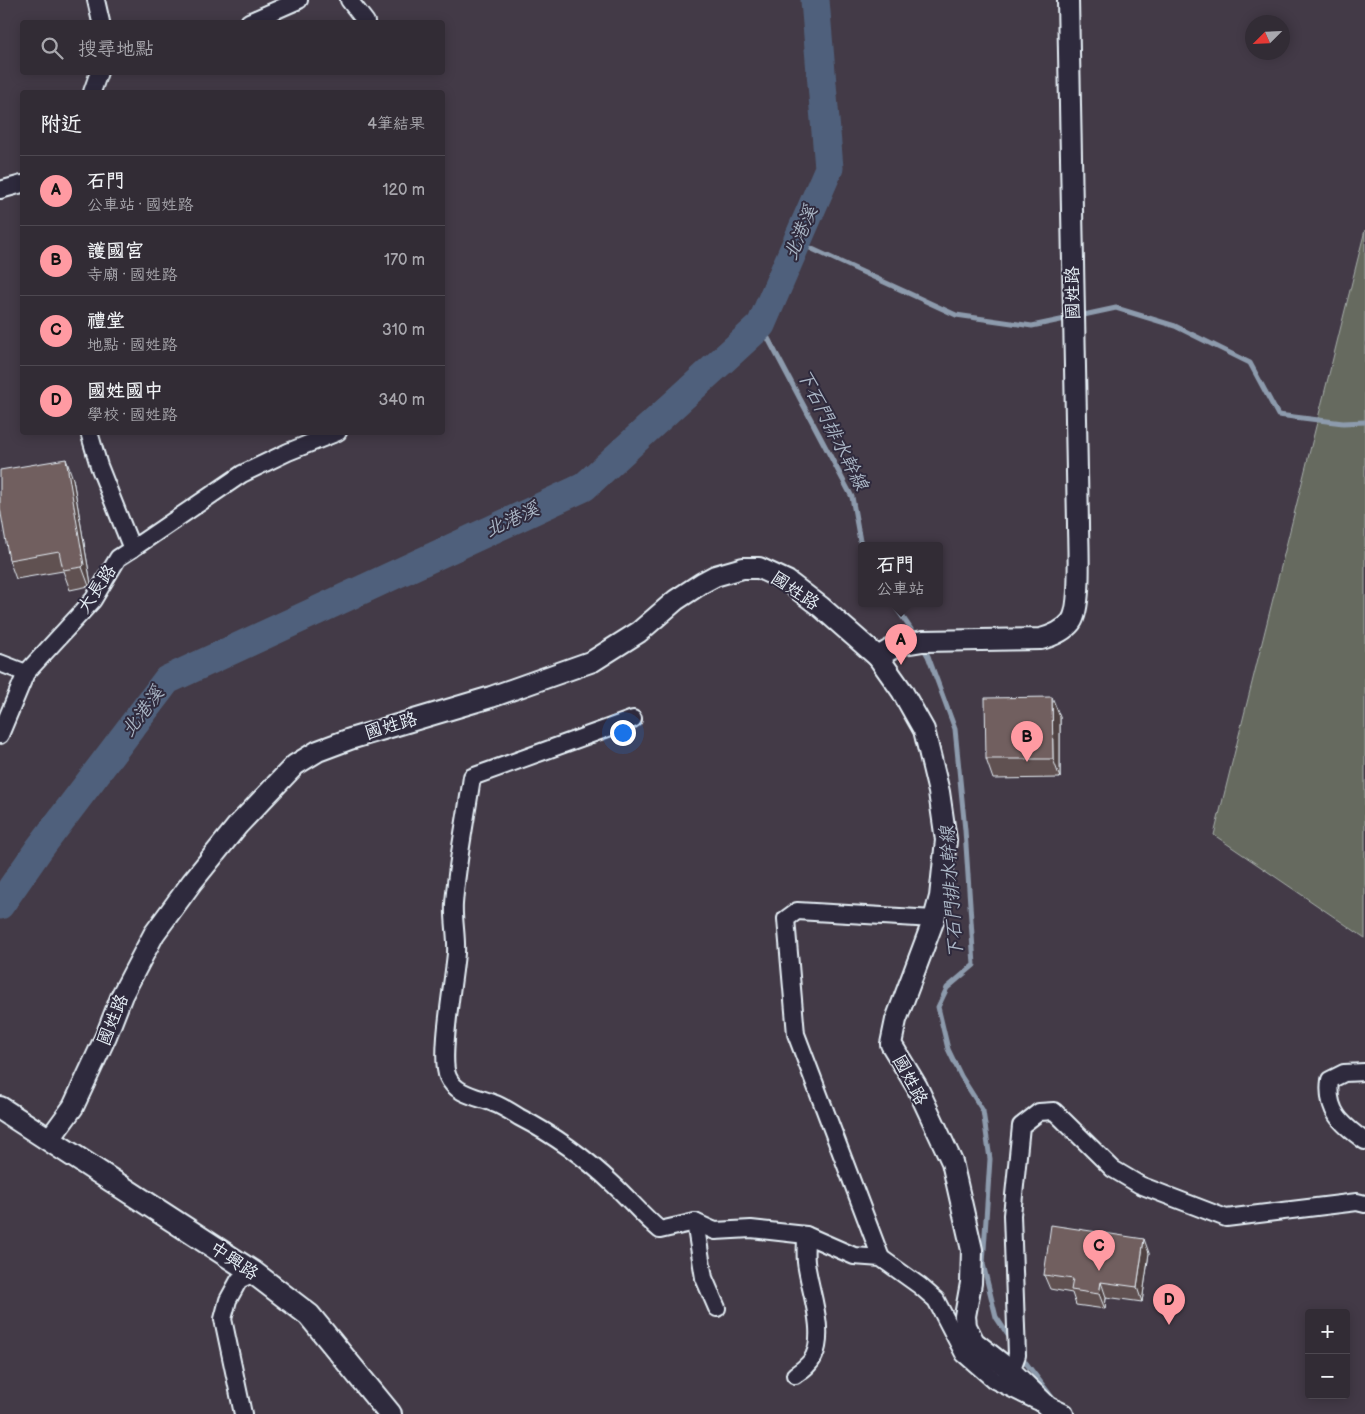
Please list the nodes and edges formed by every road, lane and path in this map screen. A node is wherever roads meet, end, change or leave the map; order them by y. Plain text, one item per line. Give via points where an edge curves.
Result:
1 (96, 0) edge
2 (299, 0) edge
3 (349, 0) edge
4 (1068, 0) edge
5 (101, 20) edge
6 (254, 20) edge
7 (364, 20) edge
8 (98, 75) edge
9 (93, 90) edge
10 (20, 185) edge
11 (0, 190) edge
12 (90, 435) edge
13 (330, 435) edge
14 (132, 549) junction
15 (878, 658) junction
16 (0, 663) edge
17 (26, 673) junction
18 (633, 719) dead end
19 (0, 735) edge
20 (934, 919) junction
21 (1365, 1072) edge
22 (0, 1108) edge
23 (49, 1140) junction
24 (1365, 1141) edge
25 (1365, 1204) edge
26 (695, 1222) junction
27 (806, 1235) junction
28 (881, 1258) junction
29 (254, 1273) junction
30 (717, 1308) dead end
31 (1011, 1371) junction
32 (795, 1375) dead end
33 (1055, 1410) edge
34 (243, 1414) edge
35 (390, 1414) edge

1 - 5 street
2 - 6 street
3 - 7 street
4 - 15 street, 國姓路 via 1078,524 1078,594 1072,621 1056,635 1040,639 923,641 898,646
8 - 9 street
10 - 11 street
12 - 14 street, 大長路
13 - 14 street via 242,474
14 - 17 street, 大長路 via 118,558 93,600
15 - 20 street, 國姓路 via 924,730 939,792 946,840 940,897
15 - 23 street, 國姓路 via 787,581 759,568 742,568 708,579 676,600 639,632 592,661 491,697 381,728 318,751 295,765 238,825 154,934 122,995 74,1107
16 - 17 street
17 - 19 street, 大長路
18 - 26 street via 472,777 454,906 456,952 446,1066 448,1078 458,1089 494,1103 573,1150 615,1185 640,1214 660,1230
20 - 28 street via 797,911 786,919 796,1034
20 - 31 street, 國姓路 via 896,1020 891,1044 917,1087 952,1162 972,1250 966,1326 974,1342
21 - 24 street via 1344,1073 1330,1080 1328,1094 1339,1120
22 - 23 main road
23 - 29 main road, 中興路
25 - 31 street via 1357,1202 1226,1218 1140,1185 1113,1169 1054,1111 1039,1112 1021,1126 1017,1154 1012,1216 1017,1355
26 - 27 street via 715,1231 751,1229
26 - 30 street via 704,1278
27 - 28 street via 854,1256
27 - 32 street via 806,1263 815,1305 818,1343 813,1357
28 - 33 street via 936,1300 964,1354 994,1380
29 - 34 street via 238,1280 223,1319
29 - 35 main road, 中興路 via 309,1315
31 - 33 street, 國姓路

